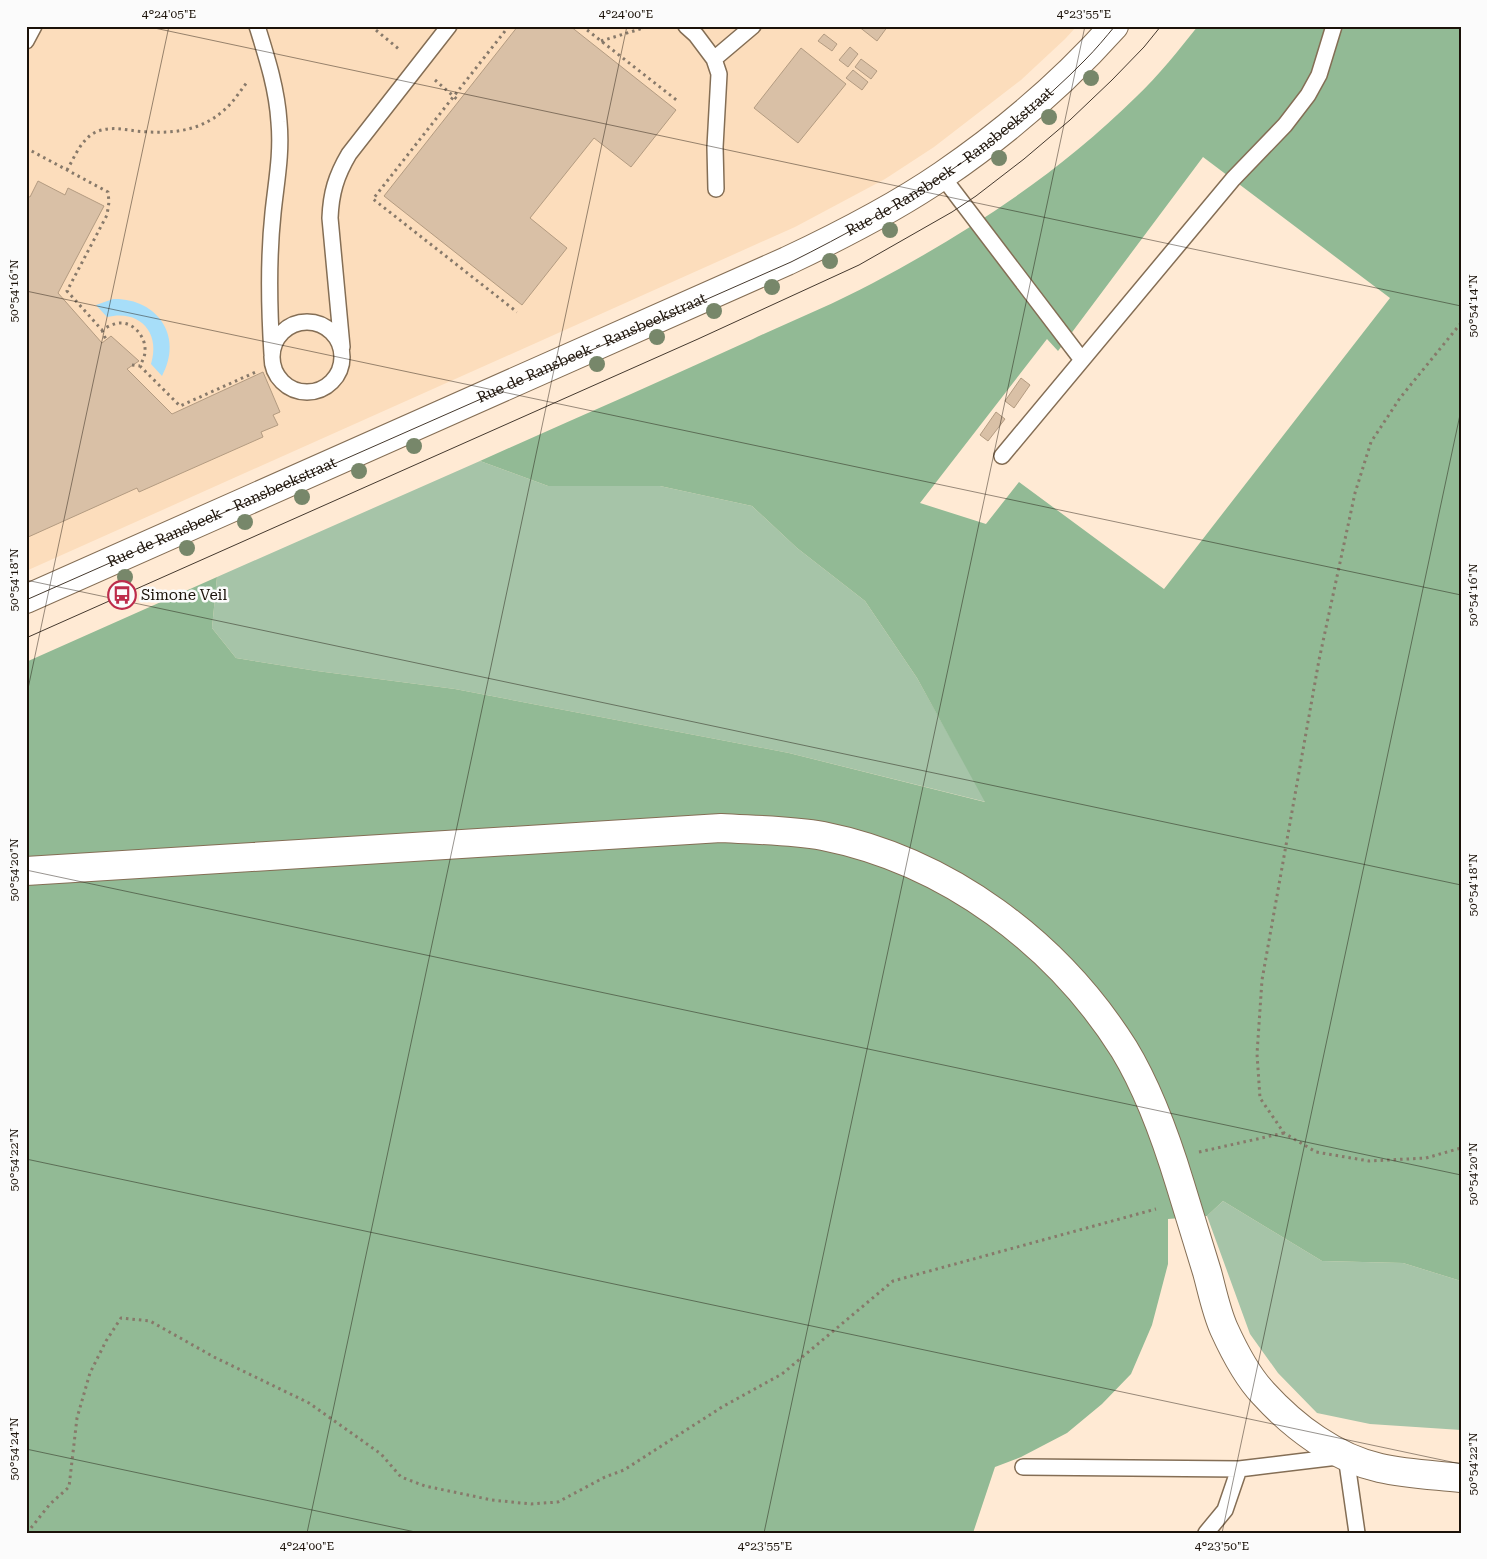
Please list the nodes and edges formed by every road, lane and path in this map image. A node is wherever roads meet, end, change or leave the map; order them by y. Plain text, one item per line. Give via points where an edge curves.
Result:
1 (34, 26) edge
2 (257, 26) edge
3 (450, 26) edge
4 (509, 26) edge
5 (582, 26) edge
6 (650, 26) edge
7 (686, 26) edge
8 (753, 26) edge
9 (1114, 26) edge
10 (1334, 26) edge
11 (26, 41) edge
12 (601, 41) junction
13 (267, 57) junction
14 (714, 59) junction
15 (680, 102) dead end
16 (26, 148) edge
17 (67, 170) junction
18 (942, 176) junction
19 (716, 189) dead end
20 (517, 312) dead end
21 (1461, 324) edge
22 (102, 330) junction
23 (106, 340) dead end
24 (342, 348) junction
25 (272, 360) junction
26 (1082, 360) junction
27 (132, 365) dead end
28 (140, 366) junction
29 (1002, 456) dead end
30 (26, 599) edge
31 (26, 871) edge
32 (1284, 1133) junction
33 (1461, 1148) edge
34 (1172, 1158) junction
35 (1186, 1201) junction
36 (1346, 1456) junction
37 (1023, 1467) dead end
38 (1239, 1469) junction
39 (1461, 1478) edge
40 (27, 1533) edge
41 (1206, 1533) edge
42 (1357, 1533) edge

1 - 11 lane
2 - 13 lane
3 - 24 lane via 349,154 334,184 330,218
4 - 20 path via 373,199
5 - 12 path
6 - 12 path
7 - 14 lane
8 - 14 lane
9 - 18 street, Rue de Ransbeek - Ransbeekstraat via 1084,60 1045,96
10 - 26 lane via 1319,75 1308,95 1285,125 1233,179
12 - 15 path
13 - 17 path via 224,110 210,120 178,132 102,130 85,140
13 - 25 lane via 275,89 280,156 269,266
14 - 19 lane via 719,74 714,147
16 - 17 path
17 - 22 path via 108,192 107,215 67,291
18 - 26 lane
18 - 30 street, Rue de Ransbeek - Ransbeekstraat via 840,236 787,261
21 - 32 path via 1400,398 1371,442 1355,493 1320,660 1262,980 1257,1054 1260,1098
22 - 23 path
22 - 28 path via 121,323 132,326 144,341 146,350
24 - 25 lane via 327,327 303,322 291,325 281,333 274,344
24 - 25 lane via 340,372 322,389 310,392 286,386 277,376
25 - 28 path via 180,406
26 - 29 lane
27 - 28 path
31 - 34 street via 721,828 774,830 830,838 884,853 959,888 999,914 1043,950 1087,998 1124,1050 1151,1102
32 - 33 path via 1316,1152 1369,1161 1426,1158
32 - 34 path
34 - 35 street
35 - 36 street via 1224,1328 1242,1364 1261,1392 1288,1418 1317,1440
35 - 40 path via 893,1280 782,1374 722,1407 624,1470 558,1502 531,1504 492,1500 425,1486 402,1477 381,1454 309,1403 214,1357 150,1321 121,1318 90,1373 77,1418 69,1488 50,1504
36 - 38 lane
36 - 39 street via 1378,1468
36 - 42 lane
37 - 38 lane
38 - 41 lane via 1225,1510

